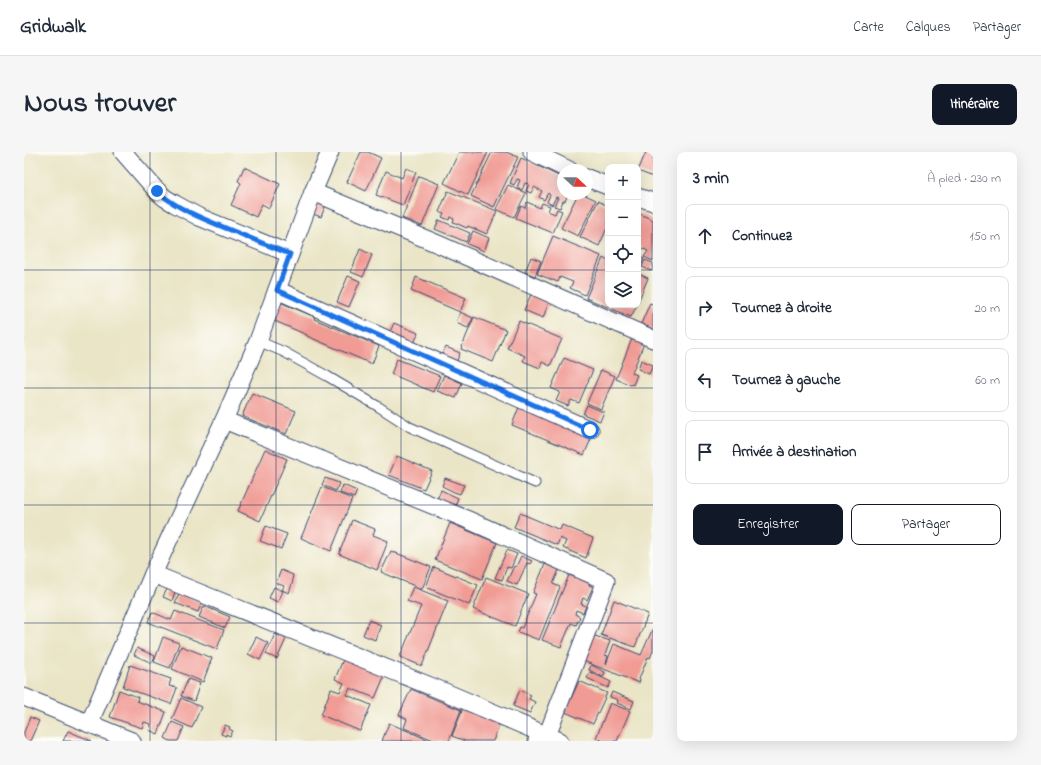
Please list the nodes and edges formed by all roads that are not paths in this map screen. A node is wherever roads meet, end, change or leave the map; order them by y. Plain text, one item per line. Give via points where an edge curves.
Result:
1 (123, 152) edge
2 (330, 152) edge
3 (532, 152) edge
4 (557, 164) edge
5 (593, 180) edge
6 (605, 185) edge
7 (313, 192) junction
8 (641, 198) edge
9 (653, 202) edge
10 (290, 254) junction
11 (277, 290) junction
12 (653, 339) edge
13 (258, 341) junction
14 (224, 420) junction
15 (590, 430) dead end
16 (535, 483) dead end
17 (153, 574) junction
18 (24, 697) edge
19 (89, 724) junction
20 (548, 739) edge
21 (132, 741) edge

1 - 10 street via 165,198 199,217
2 - 7 street
3 - 4 street
5 - 6 street
7 - 10 street
7 - 12 street
8 - 9 street
10 - 11 street
11 - 13 street
11 - 15 street
13 - 14 street
13 - 16 lane via 327,376 410,427
14 - 17 street
14 - 20 street via 606,581
17 - 19 street
17 - 20 street via 445,692
18 - 19 street
19 - 21 street

